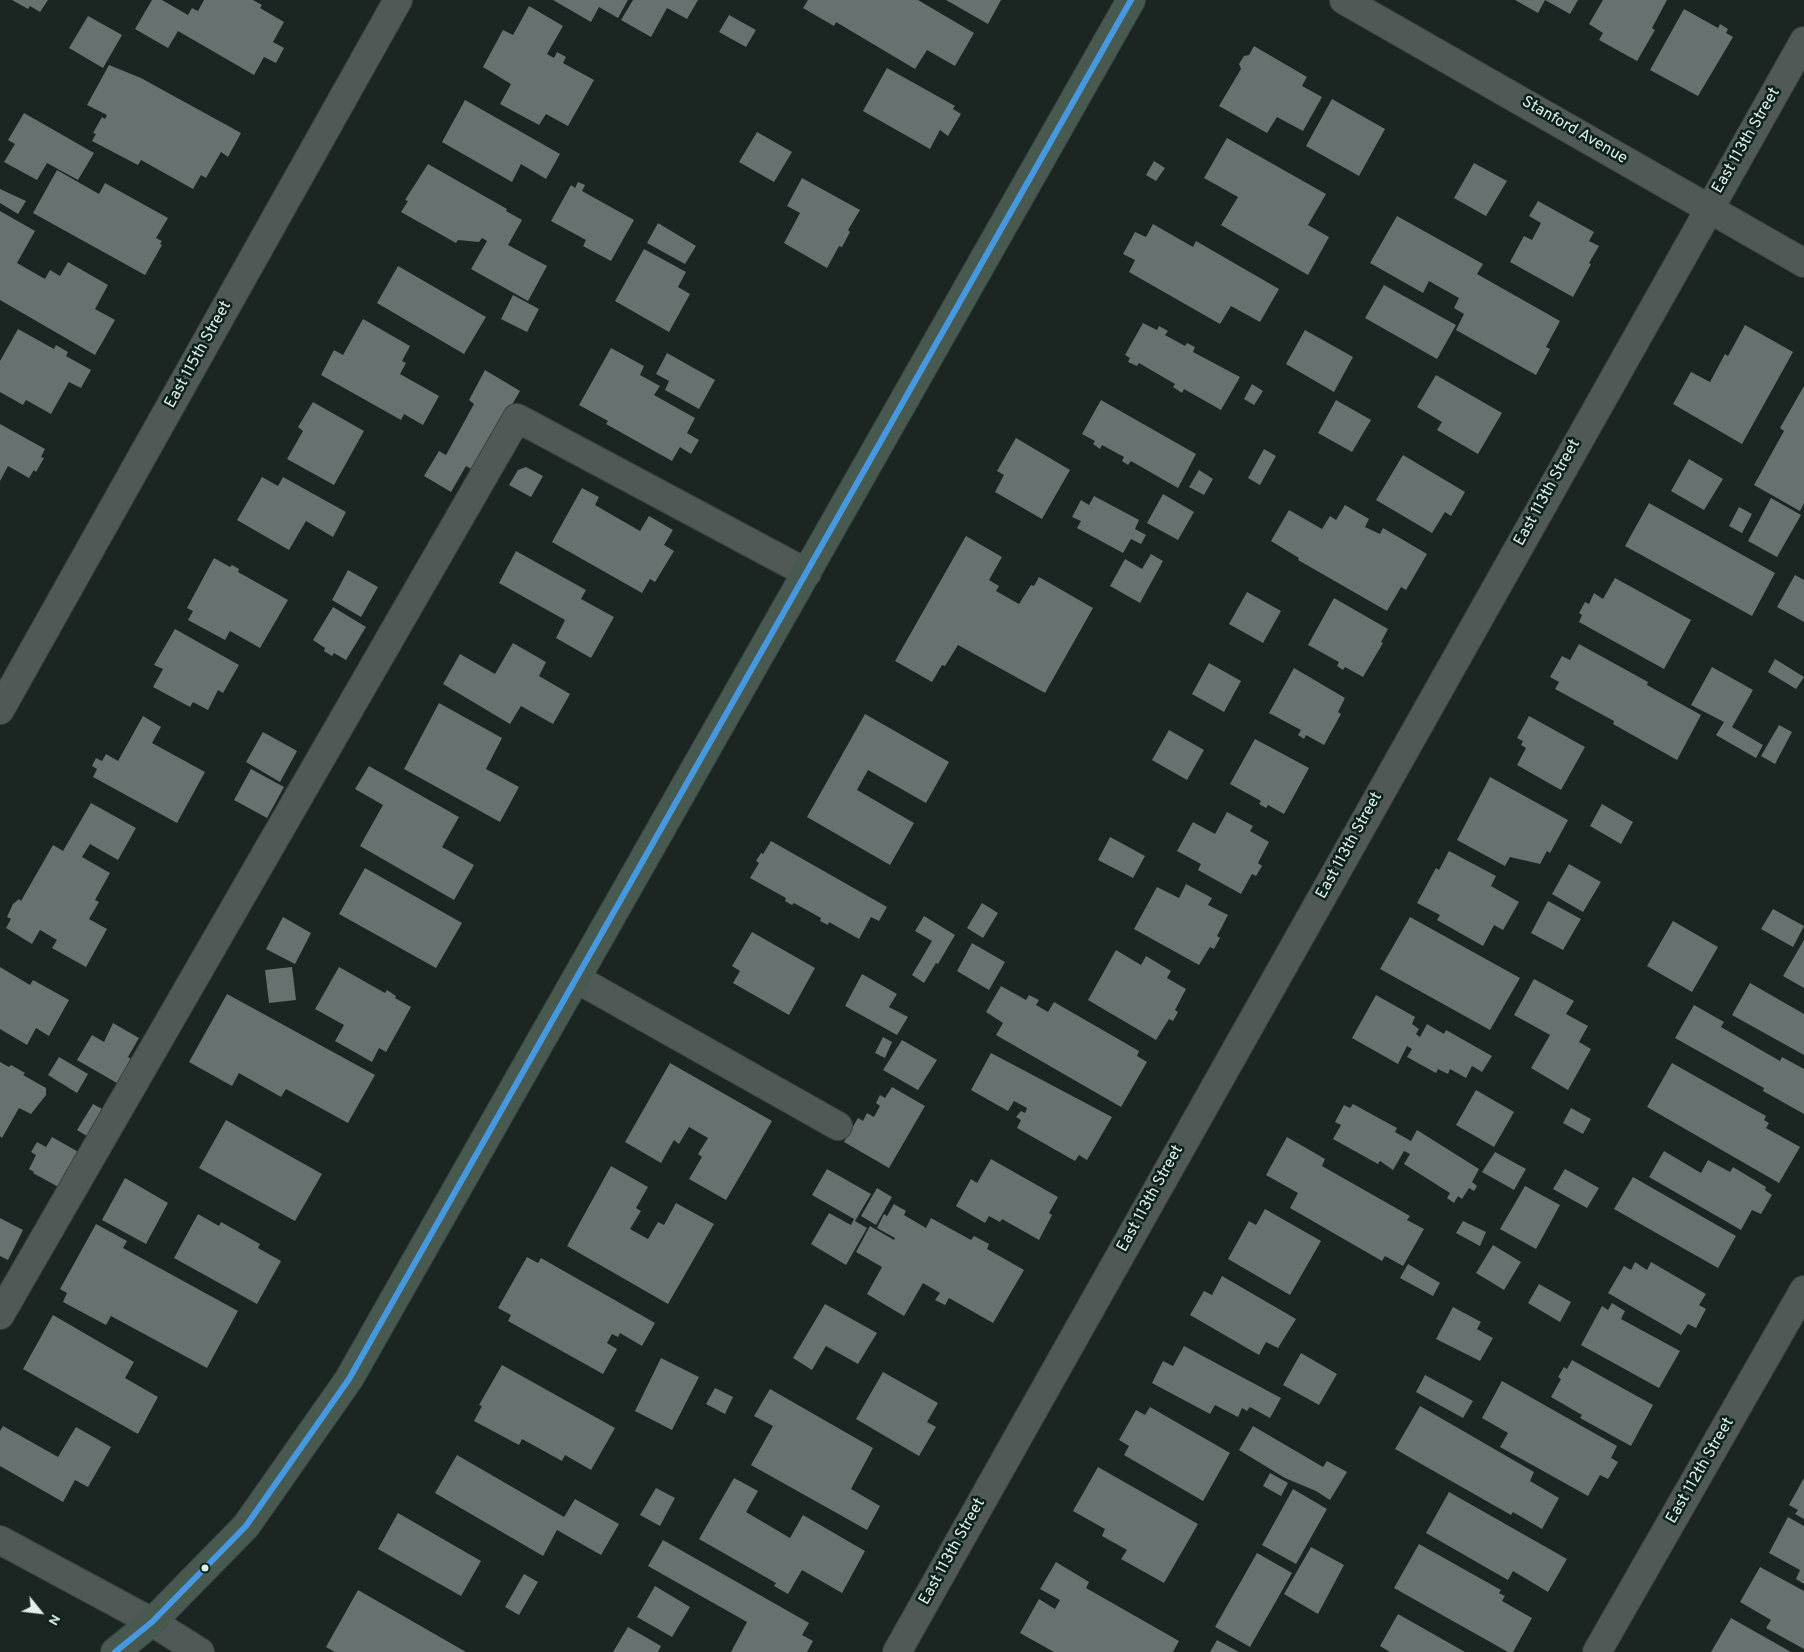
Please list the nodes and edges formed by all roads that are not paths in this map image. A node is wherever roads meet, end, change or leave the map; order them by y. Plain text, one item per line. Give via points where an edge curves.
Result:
1 (398, 0) edge
2 (1131, 0) edge
3 (1344, 0) edge
4 (1804, 42) edge
5 (1709, 208) junction
6 (1804, 262) edge
7 (807, 573) junction
8 (0, 710) edge
9 (576, 979) junction
10 (838, 1126) dead end
11 (1804, 1290) edge
12 (0, 1315) edge
13 (0, 1540) edge
14 (152, 1622) junction
15 (115, 1652) edge
16 (161, 1652) edge
17 (200, 1652) edge
18 (897, 1652) edge
19 (1597, 1652) edge

1 - 8 street, East 115th Street
2 - 7 main road
3 - 5 street, Stanford Avenue
4 - 5 street, East 113th Street
5 - 6 street, Stanford Avenue
5 - 18 street, East 113th Street
7 - 9 main road
7 - 12 street via 517,418
9 - 10 street
9 - 14 main road via 349,1379 246,1526
11 - 19 street, East 112th Street
13 - 14 street
14 - 15 main road
14 - 16 street
14 - 17 street

